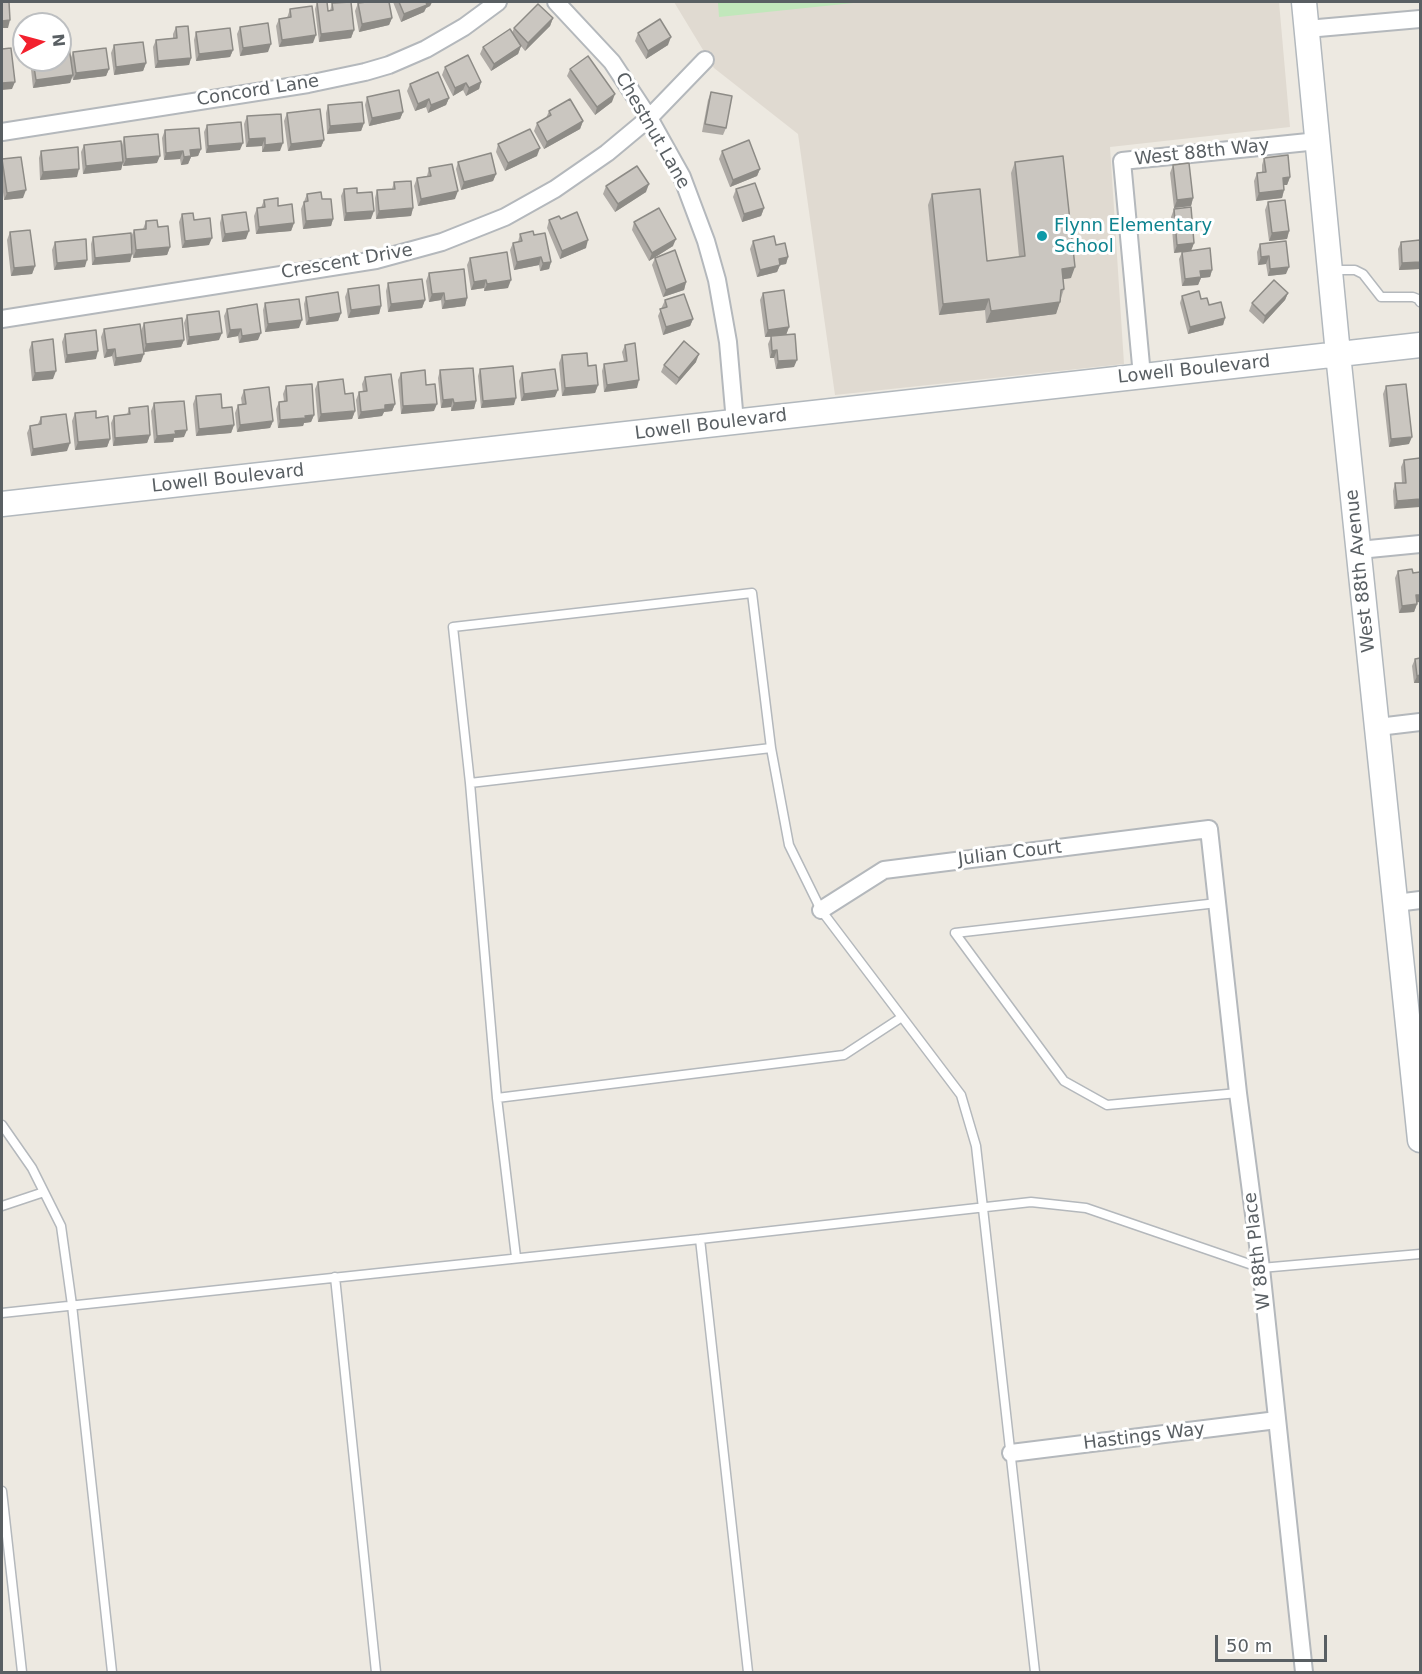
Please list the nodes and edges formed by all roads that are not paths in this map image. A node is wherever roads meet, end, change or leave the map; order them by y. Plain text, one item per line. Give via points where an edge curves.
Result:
1 (498, 2) edge
2 (556, 2) edge
3 (1304, 2) edge
4 (1420, 19) edge
5 (1307, 29) junction
6 (705, 60) dead end
7 (649, 118) junction
8 (2, 132) edge
9 (1318, 141) junction
10 (1330, 270) junction
11 (1420, 302) edge
12 (2, 319) edge
13 (1420, 345) edge
14 (1338, 354) junction
15 (1142, 376) junction
16 (735, 422) junction
17 (2, 504) edge
18 (1420, 544) edge
19 (1359, 550) junction
20 (1420, 722) edge
21 (1378, 727) junction
22 (771, 747) junction
23 (470, 783) junction
24 (1209, 829) joint
25 (1420, 900) edge
26 (1217, 903) junction
27 (1396, 903) junction
28 (821, 910) junction
29 (902, 1017) junction
30 (1418, 1078) edge
31 (1238, 1093) junction
32 (497, 1098) junction
33 (2, 1125) edge
34 (1420, 1140) edge
35 (44, 1192) junction
36 (2, 1206) edge
37 (984, 1208) junction
38 (700, 1239) junction
39 (1420, 1254) edge
40 (516, 1257) junction
41 (1261, 1268) junction
42 (335, 1276) junction
43 (72, 1305) junction
44 (2, 1313) edge
45 (1277, 1420) junction
46 (1011, 1453) junction
47 (2, 1491) edge
48 (22, 1672) edge
49 (112, 1672) edge
50 (376, 1672) edge
51 (748, 1672) edge
52 (1035, 1672) edge
53 (1304, 1672) edge

1 - 8 street, Concord Lane via 426,49 365,72
2 - 7 street, Chestnut Lane via 612,62
3 - 5 street, West 88th Avenue
4 - 5 street
5 - 9 street, West 88th Avenue
6 - 7 street, Crescent Drive
7 - 12 street, Crescent Drive via 555,189 505,217 418,250
7 - 16 street, Chestnut Lane via 682,177 706,241 728,342
9 - 10 street, West 88th Avenue
9 - 15 street, West 88th Way via 1122,161
10 - 11 lane via 1355,270 1363,273 1381,297 1413,297
10 - 14 street, West 88th Avenue
13 - 14 street, Lowell Boulevard
14 - 15 street, Lowell Boulevard
14 - 19 street, West 88th Avenue
15 - 16 street, Lowell Boulevard
16 - 17 street, Lowell Boulevard
18 - 19 street
19 - 21 street, West 88th Avenue
20 - 21 street
21 - 27 street, West 88th Avenue
22 - 23 lane
22 - 23 lane via 752,593 453,627
22 - 28 lane via 789,845
23 - 32 lane
24 - 26 street, W 88th Place
24 - 28 street, Julian Court via 884,870
25 - 27 street
26 - 31 street, W 88th Place
26 - 31 lane via 955,933 1064,1081 1072,1086 1107,1105
27 - 30 street, West 88th Avenue
28 - 29 lane
29 - 32 lane via 844,1054
29 - 37 lane via 960,1095 976,1146
30 - 34 street, West 88th Avenue
31 - 41 street, W 88th Place
32 - 40 lane
33 - 35 lane
35 - 36 lane
35 - 43 lane via 60,1226
37 - 38 lane
37 - 41 lane via 1031,1202 1086,1208
37 - 46 lane
38 - 40 lane
38 - 51 lane
39 - 41 lane
40 - 42 lane
41 - 45 street, W 88th Place
42 - 43 lane
42 - 50 lane
43 - 44 lane
43 - 49 lane
45 - 46 street, Hastings Way
45 - 53 street, W 88th Place
46 - 52 lane
47 - 48 lane

